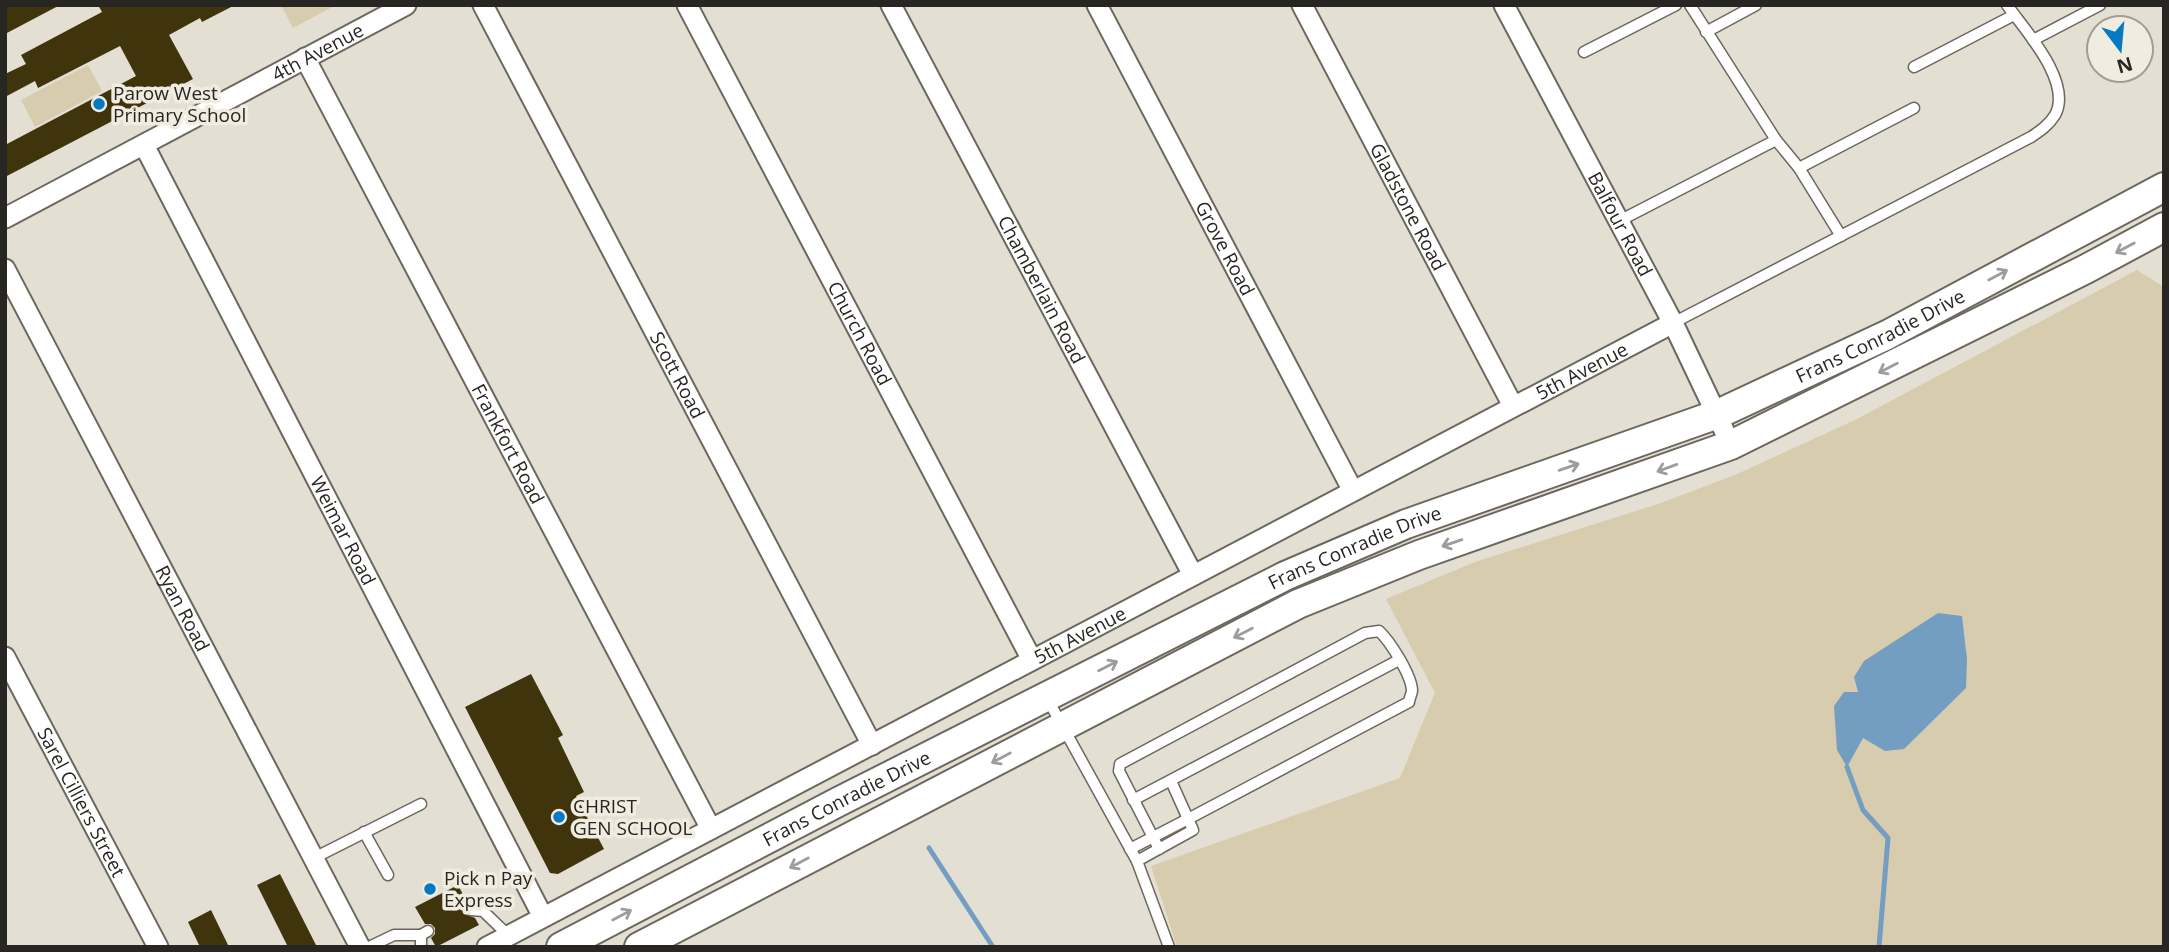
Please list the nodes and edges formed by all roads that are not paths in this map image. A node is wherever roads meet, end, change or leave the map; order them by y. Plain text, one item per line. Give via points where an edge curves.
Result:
1 (406, 5) edge
2 (483, 5) edge
3 (687, 5) edge
4 (891, 5) edge
5 (1097, 5) edge
6 (1301, 5) edge
7 (1504, 5) edge
8 (1676, 5) edge
9 (1690, 5) edge
10 (1756, 5) edge
11 (2007, 5) edge
12 (2100, 5) edge
13 (2014, 15) junction
14 (1706, 32) junction
15 (2033, 40) junction
16 (1584, 52) dead end
17 (305, 58) junction
18 (1914, 66) dead end
19 (1914, 108) dead end
20 (1776, 140) junction
21 (144, 145) junction
22 (1800, 168) junction
23 (2164, 187) edge
24 (5, 218) edge
25 (1619, 221) junction
26 (2164, 227) edge
27 (1841, 236) junction
28 (5, 269) edge
29 (1673, 323) junction
30 (1513, 406) junction
31 (1718, 414) junction
32 (1731, 445) junction
33 (1353, 491) junction
34 (1193, 575) junction
35 (5, 657) edge
36 (1032, 660) junction
37 (1399, 660) junction
38 (1047, 697) junction
39 (1061, 726) junction
40 (872, 745) junction
41 (1171, 781) junction
42 (1133, 800) junction
43 (421, 804) dead end
44 (1188, 820) junction
45 (711, 829) junction
46 (365, 832) junction
47 (1152, 837) junction
48 (1130, 849) junction
49 (1159, 849) junction
50 (314, 858) junction
51 (1137, 861) junction
52 (388, 875) dead end
53 (471, 910) dead end
54 (544, 917) junction
55 (508, 936) junction
56 (423, 938) edge
57 (158, 947) edge
58 (360, 947) edge
59 (369, 947) edge
60 (487, 947) edge
61 (561, 947) edge
62 (639, 947) edge
63 (1170, 947) edge

1 - 17 street, 4th Avenue
2 - 40 street, Scott Road
3 - 36 street, Church Road
4 - 34 street, Chamberlain Road
5 - 33 street, Grove Road
6 - 30 street, Gladstone Road
7 - 25 street, Balfour Road
8 - 16 lane
9 - 14 lane
10 - 14 lane
11 - 13 lane
12 - 15 lane
13 - 15 lane
13 - 18 lane
14 - 20 lane
15 - 27 lane via 2057,84 2055,115 2043,129
17 - 21 street, 4th Avenue
17 - 45 street, Frankfort Road
19 - 22 lane
20 - 22 lane
20 - 25 lane
21 - 24 street, 4th Avenue
21 - 54 street, Weimar Road
22 - 27 lane
31 -> 23 main road, Frans Conradie Drive via 1887,335
25 - 29 street, Balfour Road
26 -> 32 main road, Frans Conradie Drive
27 - 29 lane
28 - 50 street, Ryan Road
29 - 30 street, 5th Avenue
29 - 31 street, Balfour Road
30 - 33 street, 5th Avenue
31 - 32 street, Balfour Road
38 -> 31 main road, Frans Conradie Drive via 1285,576 1406,524
32 -> 39 main road, Frans Conradie Drive via 1419,555 1298,604
33 - 34 street, 5th Avenue
34 - 36 street, 5th Avenue
35 - 57 street, Sarel Cilliers Street
36 - 40 street, 5th Avenue
37 - 41 lane
37 - 42 lane via 1386,637 1371,631 1228,705 1120,764
37 - 44 lane via 1409,678 1409,702
38 - 39 lane
61 -> 38 main road, Frans Conradie Drive
39 - 48 lane
39 -> 62 main road, Frans Conradie Drive
40 - 45 street, 5th Avenue
41 - 42 lane
41 - 44 lane
42 - 47 lane
43 - 46 lane
44 - 47 lane
44 - 49 lane via 1193,830
45 - 54 street, 5th Avenue
46 - 50 lane
46 - 52 lane
47 - 48 lane
47 - 49 lane
48 - 51 lane
49 - 51 lane
50 - 58 street, Ryan Road
51 - 63 lane
53 - 55 lane via 483,911
54 - 55 street, 5th Avenue
55 - 60 street, 5th Avenue
56 - 59 lane via 394,935

